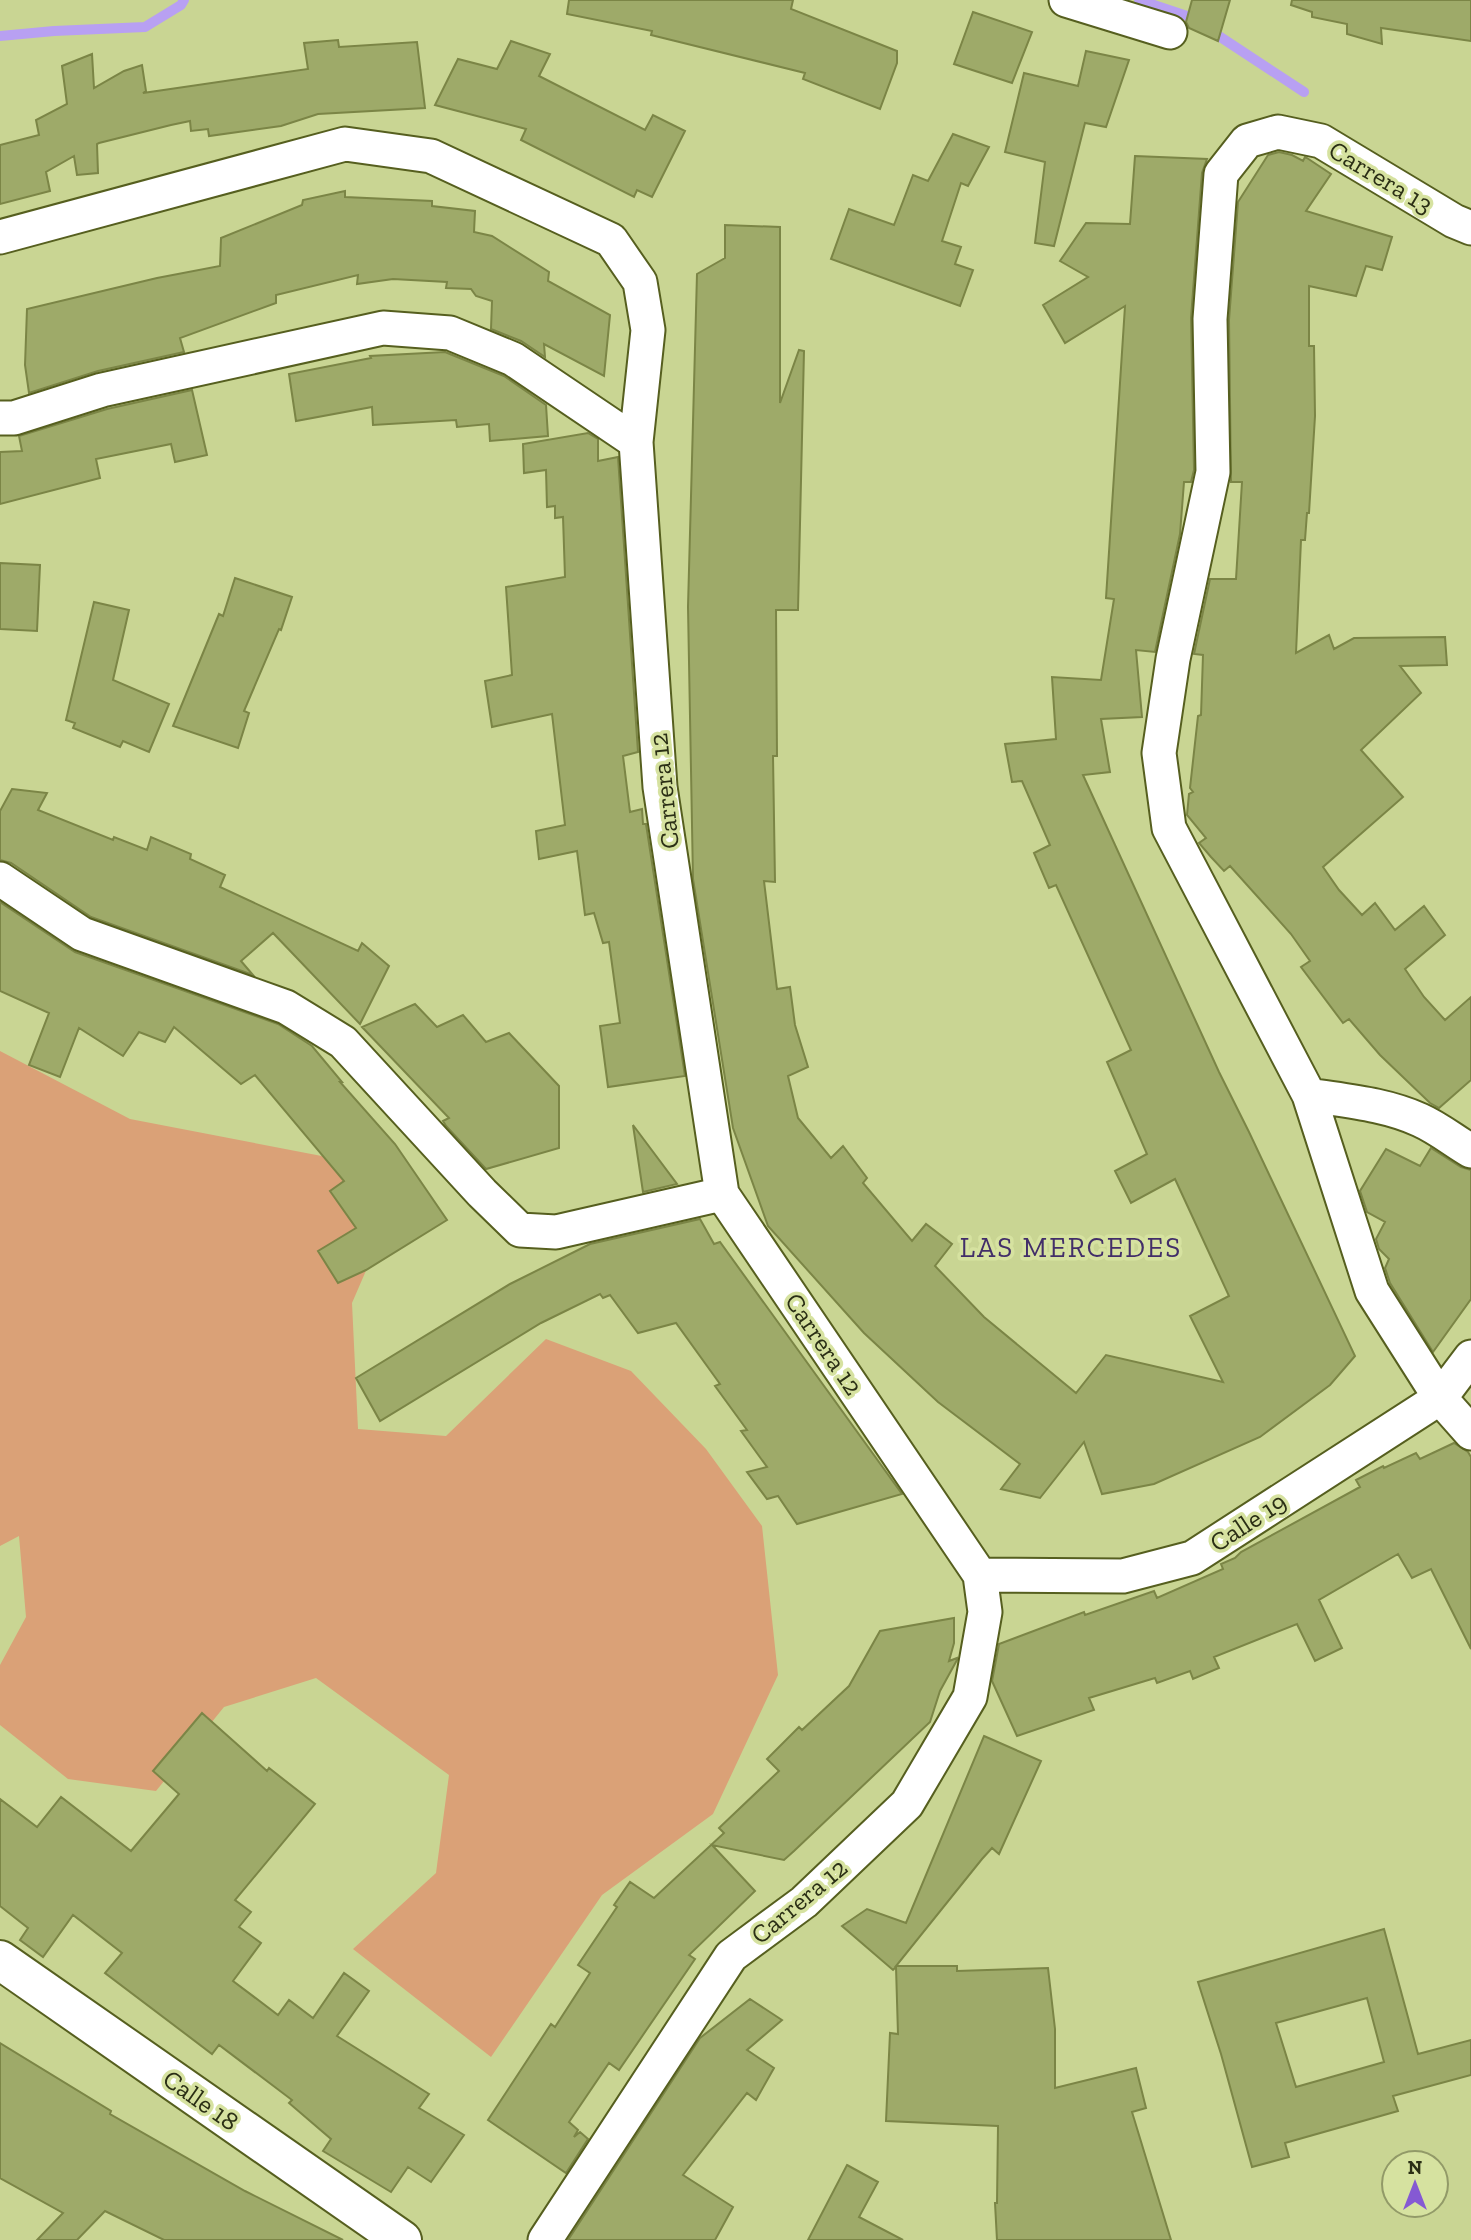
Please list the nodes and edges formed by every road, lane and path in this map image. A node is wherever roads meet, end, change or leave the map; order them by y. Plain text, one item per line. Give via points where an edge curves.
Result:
1 (1066, 0) edge
2 (1170, 32) dead end
3 (1471, 228) edge
4 (0, 237) edge
5 (0, 418) edge
6 (636, 442) junction
7 (0, 879) edge
8 (1309, 1095) junction
9 (1471, 1151) edge
10 (722, 1194) junction
11 (1471, 1357) edge
12 (1440, 1398) junction
13 (1471, 1433) edge
14 (980, 1575) junction
15 (0, 1960) edge
16 (402, 2240) edge
17 (545, 2240) edge

1 - 2 street
3 - 8 street, Carrera 13 via 1321,141 1278,132 1247,141 1221,174 1210,320 1213,471 1173,659 1159,753 1169,828
4 - 6 street, Carrera 12 via 345,144 430,156 611,240 640,282 648,330
5 - 6 street via 14,418 102,390 383,328 450,333 513,359
6 - 10 street, Carrera 12 via 660,787
7 - 10 street via 82,934 286,1007 343,1042 520,1230 555,1232
8 - 9 street via 1421,1120
8 - 12 street via 1372,1291
10 - 14 street, Carrera 12
11 - 12 street, Calle 19
12 - 13 street
12 - 14 street, Calle 19 via 1192,1558 1124,1576
14 - 17 street, Carrera 12 via 985,1612 970,1697 907,1804 804,1902 732,1956
15 - 16 main road, Calle 18

